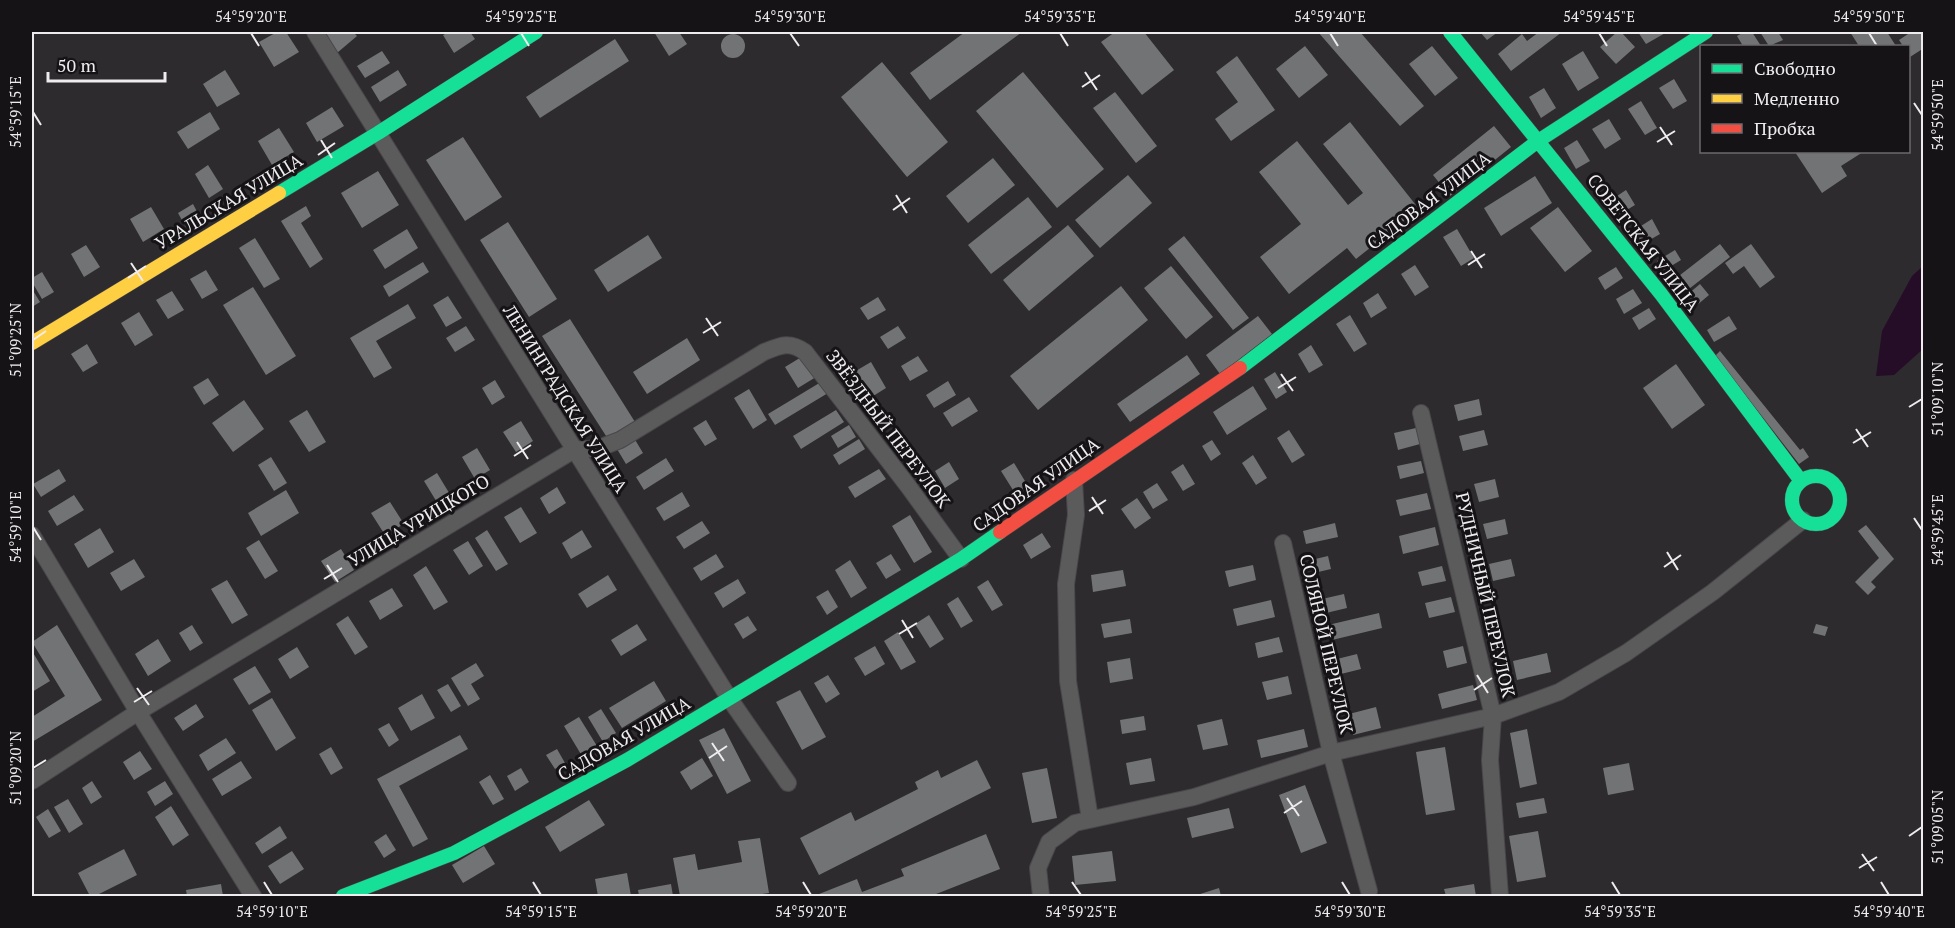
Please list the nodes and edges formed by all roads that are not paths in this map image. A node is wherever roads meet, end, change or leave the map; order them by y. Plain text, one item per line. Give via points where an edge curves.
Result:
1 (315, 32) edge
2 (536, 32) edge
3 (1450, 32) edge
4 (1700, 33) edge
5 (378, 132) junction
6 (1538, 141) junction
7 (32, 343) edge
8 (806, 352) joint
9 (1422, 413) dead end
10 (574, 450) junction
11 (1074, 480) junction
12 (1802, 481) junction
13 (1803, 520) junction
14 (32, 535) edge
15 (1283, 543) dead end
16 (961, 559) junction
17 (729, 698) junction
18 (138, 712) junction
19 (1493, 716) junction
20 (1331, 753) junction
21 (32, 781) edge
22 (788, 783) dead end
23 (1090, 819) junction
24 (1369, 891) dead end
25 (253, 897) edge
26 (343, 897) edge
27 (1041, 897) edge
28 (1500, 897) edge

1 - 5 street, ЛЕНИНГРАДСКАЯ УЛИЦА
2 - 5 street, УРАЛЬСКАЯ УЛИЦА
3 - 6 street, СОВЕТСКАЯ УЛИЦА
4 - 6 street, САДОВАЯ УЛИЦА
5 - 7 street, УРАЛЬСКАЯ УЛИЦА
5 - 10 street, ЛЕНИНГРАДСКАЯ УЛИЦА
6 - 11 street, САДОВАЯ УЛИЦА via 1236,371
6 - 12 street, СОВЕТСКАЯ УЛИЦА via 1661,294
8 - 10 street, УЛИЦА УРИЦКОГО via 796,345 779,345 620,440 599,448
8 - 16 street, ЗВЁЗДНЫЙ ПЕРЕУЛОК
9 - 19 street, РУДНИЧНЫЙ ПЕРЕУЛОК
10 - 17 street, ЛЕНИНГРАДСКАЯ УЛИЦА
10 - 18 street, УЛИЦА УРИЦКОГО
11 - 16 street, САДОВАЯ УЛИЦА
11 - 23 street via 1076,515 1066,584 1068,681
12 - 13 street via 1792,501
12 - 13 street via 1817,476 1825,478 1840,496 1838,510 1831,519 1817,524
13 - 19 street via 1713,592 1626,653 1559,692
14 - 18 street
15 - 20 street, СОЛЯНОЙ ПЕРЕУЛОК
16 - 17 street, САДОВАЯ УЛИЦА
17 - 22 street, ЛЕНИНГРАДСКАЯ УЛИЦА
17 - 26 street, САДОВАЯ УЛИЦА via 627,760 454,853
18 - 21 street, УЛИЦА УРИЦКОГО
18 - 25 street
19 - 20 street
19 - 28 street, РУДНИЧНЫЙ ПЕРЕУЛОК via 1490,760
20 - 23 street, СОЛЯНОЙ ПЕРЕУЛОК via 1194,797
20 - 24 street, СОЛЯНОЙ ПЕРЕУЛОК
23 - 27 street, СОЛЯНОЙ ПЕРЕУЛОК via 1075,823 1049,842 1038,868

